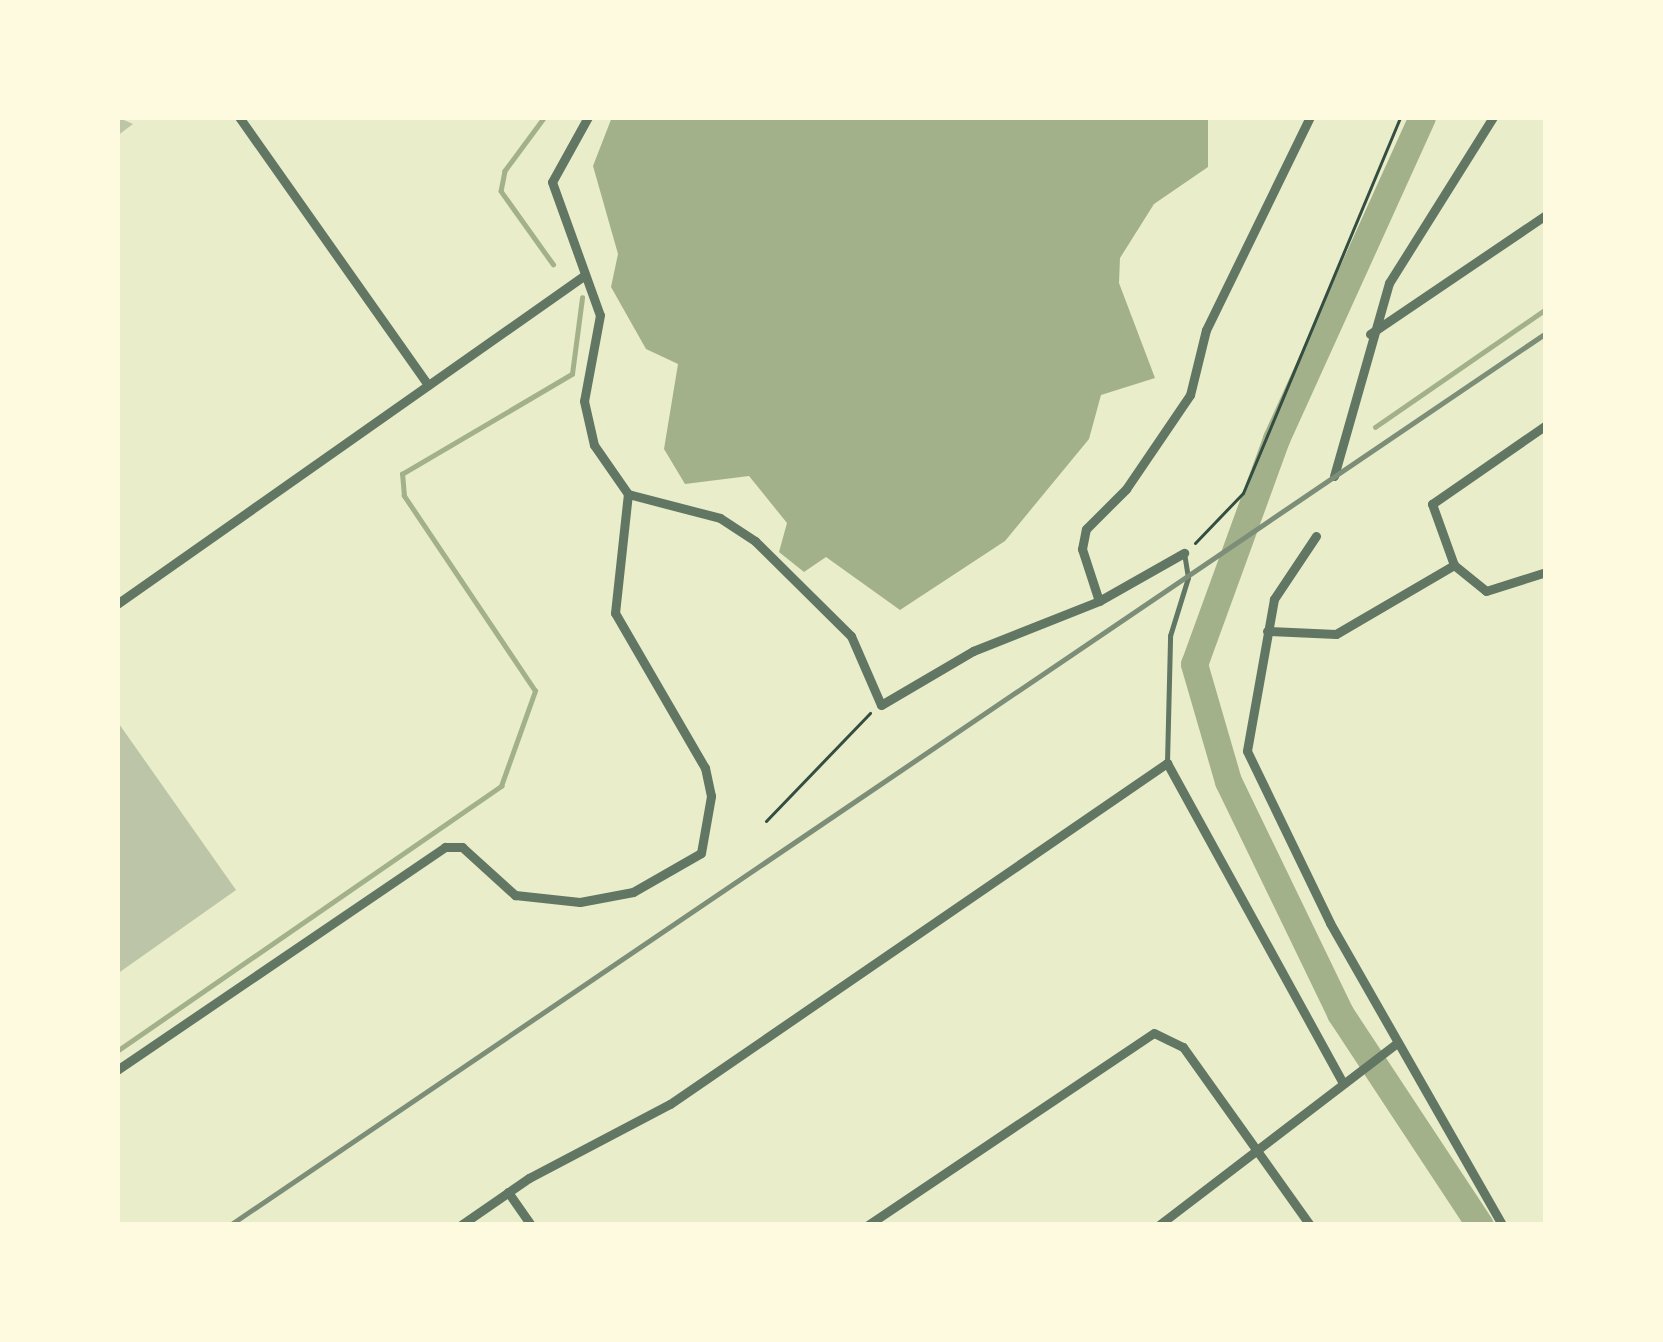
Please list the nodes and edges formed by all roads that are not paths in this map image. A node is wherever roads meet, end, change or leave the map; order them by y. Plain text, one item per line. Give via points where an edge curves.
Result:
1 (239, 117) edge
2 (588, 117) edge
3 (1310, 117) edge
4 (1493, 117) edge
5 (1546, 215) edge
6 (585, 275) junction
7 (1370, 334) junction
8 (428, 385) junction
9 (1546, 425) edge
10 (1334, 476) dead end
11 (628, 494) junction
12 (1316, 536) dead end
13 (1184, 553) joint
14 (1454, 565) junction
15 (1546, 572) edge
16 (1099, 601) junction
17 (117, 604) edge
18 (1268, 632) junction
19 (1167, 763) junction
20 (1397, 1043) junction
21 (117, 1070) edge
22 (1346, 1077) junction
23 (1257, 1156) junction
24 (508, 1192) junction
25 (460, 1225) edge
26 (531, 1225) edge
27 (868, 1225) edge
28 (1160, 1225) edge
29 (1310, 1225) edge
30 (1502, 1225) edge

1 - 8 street
2 - 6 street via 552,182
3 - 16 street via 1206,329 1190,395 1126,488 1085,529 1082,549
4 - 7 street via 1422,221
5 - 7 street
6 - 8 street
6 - 11 street via 600,332 586,428
7 - 10 street
8 - 17 street
9 - 14 street via 1432,504
11 - 16 street via 720,518 755,541 850,636 881,705 973,651
11 - 21 street via 615,613 705,768 711,796 701,853 634,892 580,902 515,895 462,847 446,847
12 - 18 street via 1283,577
13 - 16 street
13 - 19 lane via 1189,578 1170,636
14 - 15 street via 1486,591
14 - 18 street via 1336,634
18 - 20 street via 1246,730 1251,766
19 - 22 street
19 - 24 street via 670,1104
20 - 22 street
20 - 30 street
22 - 23 street
23 - 27 street via 1183,1046 1154,1033
23 - 28 street
23 - 29 street
24 - 25 street
24 - 26 street

